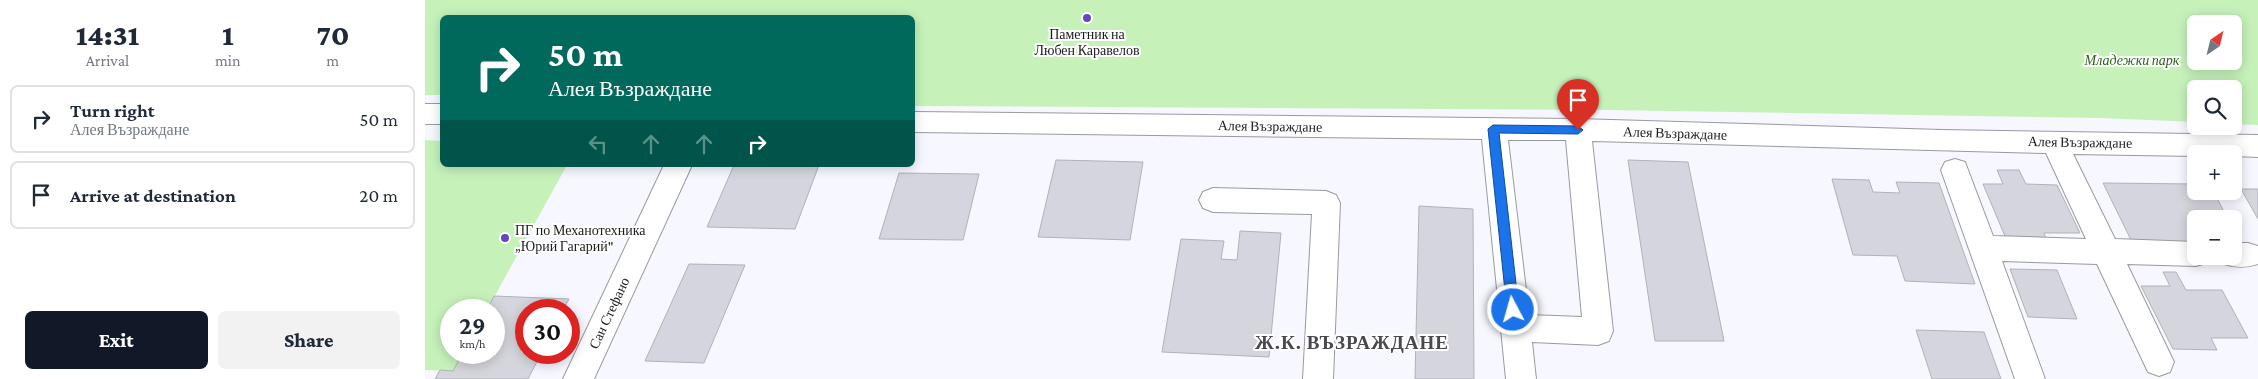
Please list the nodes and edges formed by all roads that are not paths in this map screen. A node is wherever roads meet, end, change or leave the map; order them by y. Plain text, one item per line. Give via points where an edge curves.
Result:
1 (425, 114) edge
2 (440, 114) edge
3 (915, 122) edge
4 (1493, 129) junction
5 (1578, 130) junction
6 (2054, 142) junction
7 (2258, 146) edge
8 (677, 167) edge
9 (1955, 170) dead end
10 (1213, 200) dead end
11 (1983, 248) junction
12 (2107, 252) junction
13 (2187, 254) edge
14 (1515, 328) junction
15 (2159, 362) dead end
16 (578, 379) edge
17 (1318, 379) edge
18 (1521, 379) edge
19 (2030, 379) edge

1 - 2 street
3 - 4 street, Алея Възраждане
4 - 5 street, Алея Възраждане
4 - 14 street
5 - 6 street, Алея Възраждане
5 - 14 street via 1597,331
6 - 7 street, Алея Възраждане
6 - 12 street
8 - 16 street, Сан Стефано
9 - 11 street
10 - 17 street via 1326,203
11 - 12 street
11 - 19 street
12 - 13 street
12 - 15 street
14 - 18 street

